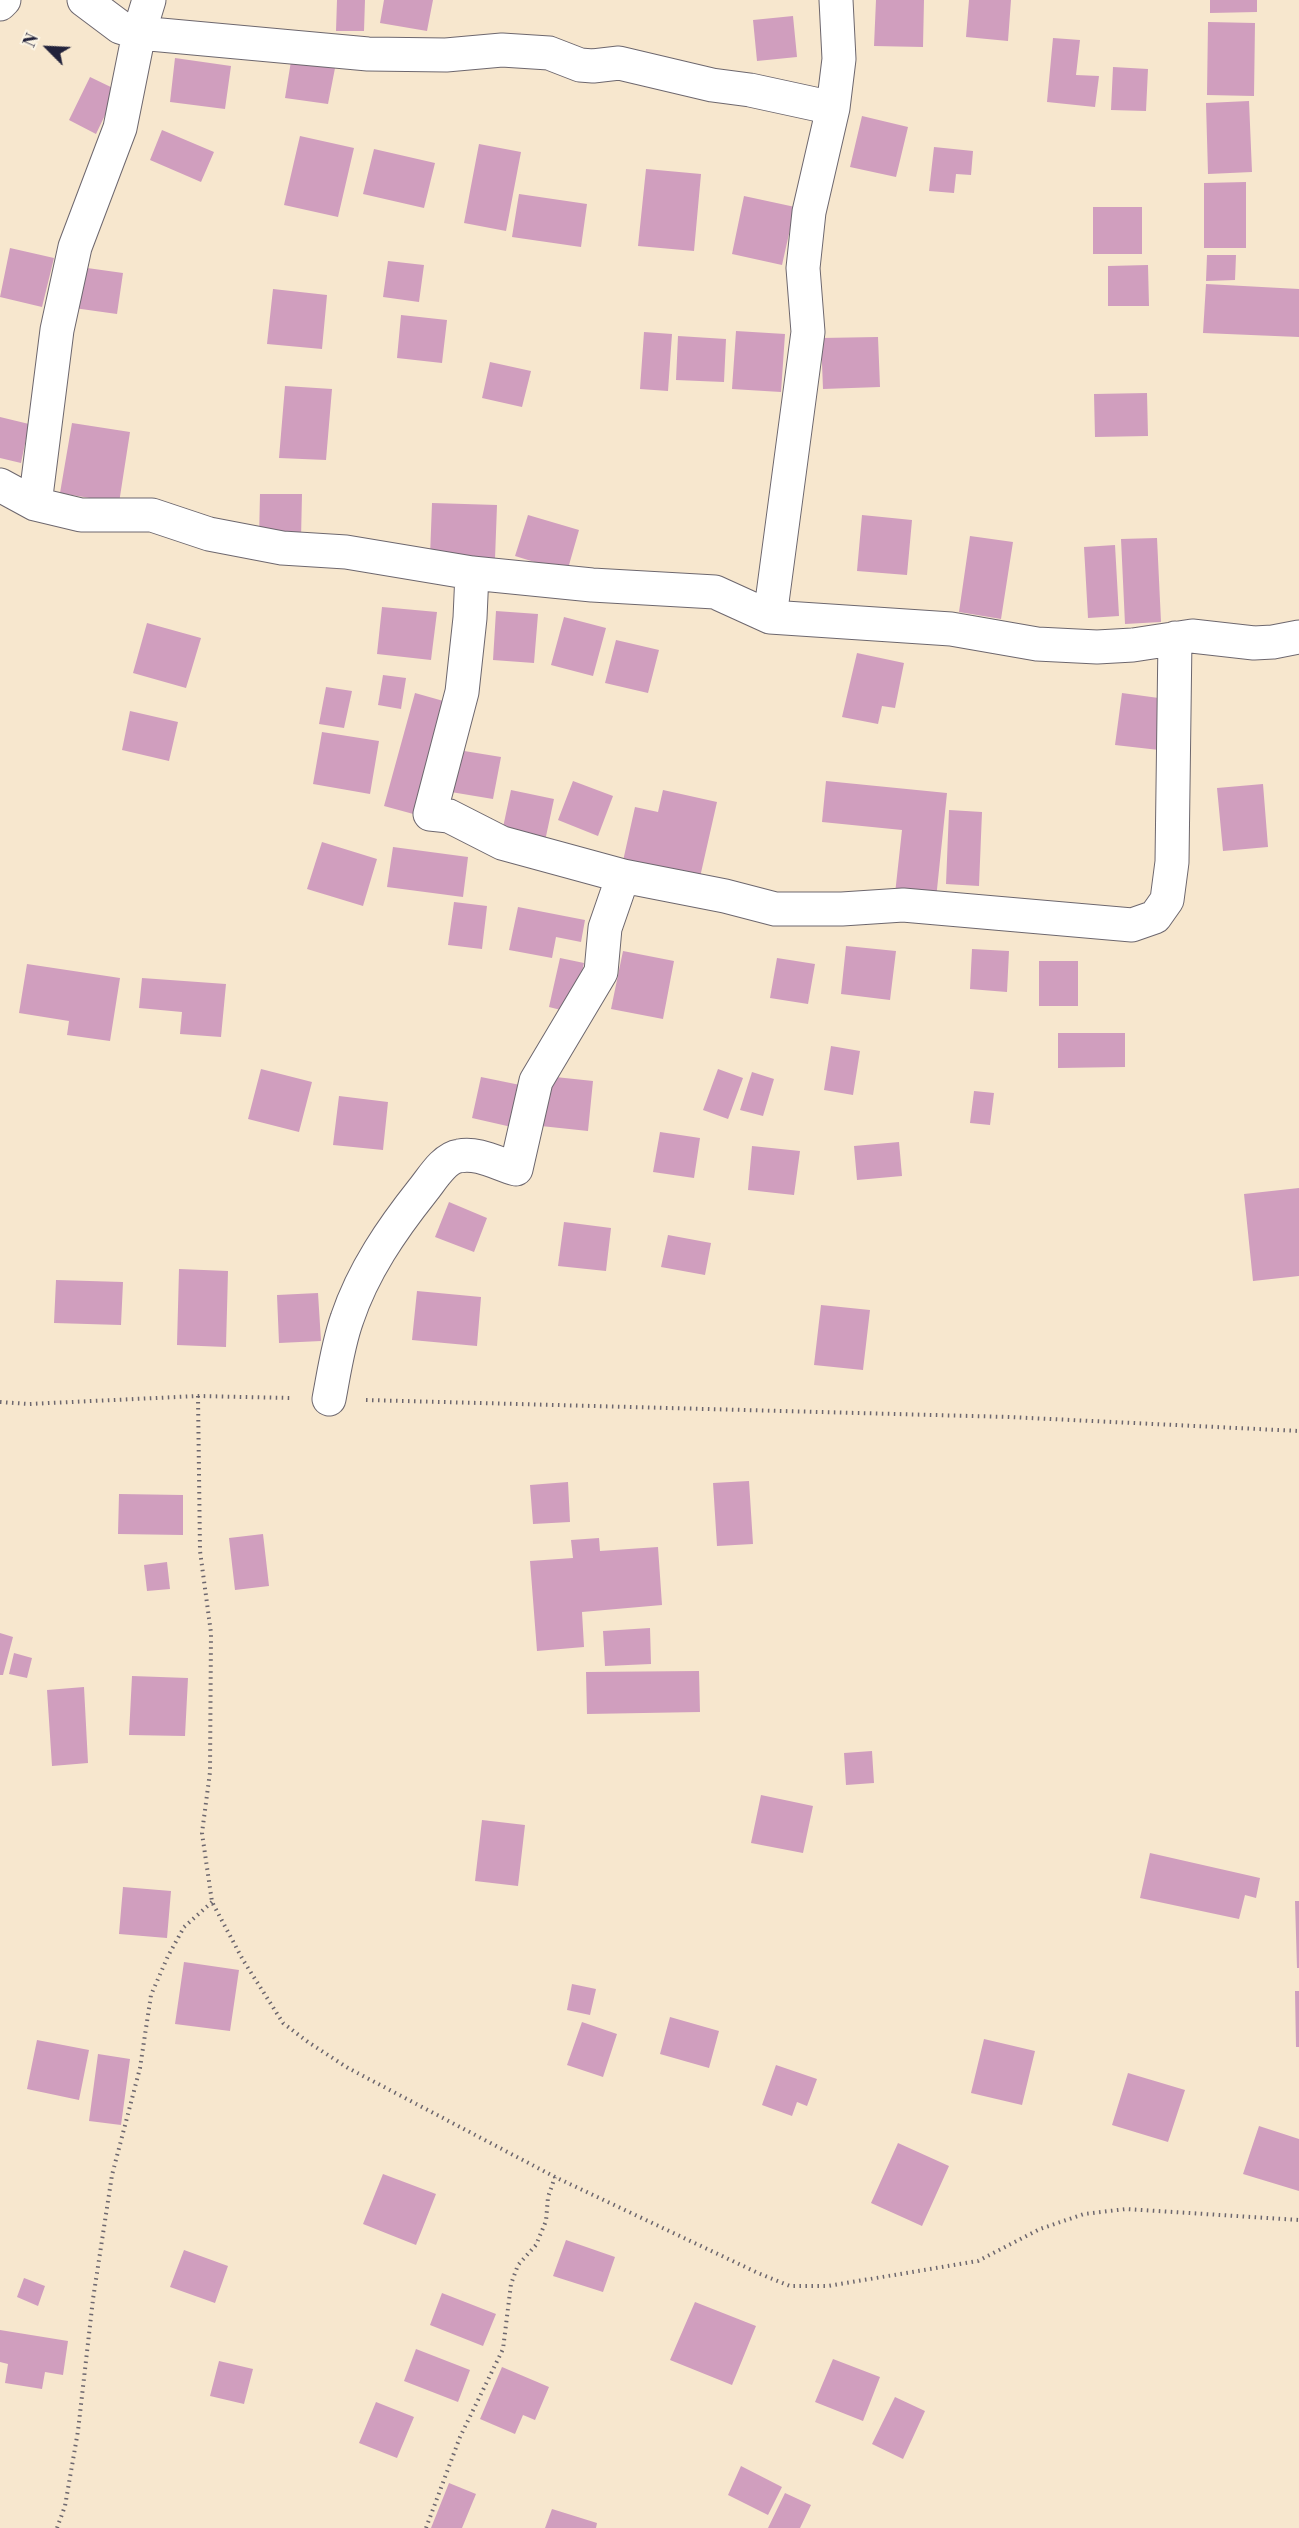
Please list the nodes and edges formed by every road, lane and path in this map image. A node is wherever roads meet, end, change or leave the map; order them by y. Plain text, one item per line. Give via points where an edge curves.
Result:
1 (4, 0) edge
2 (84, 0) edge
3 (149, 0) edge
4 (836, 0) edge
5 (0, 4) edge
6 (139, 33) junction
7 (833, 108) junction
8 (0, 485) edge
9 (35, 504) junction
10 (472, 573) junction
11 (770, 617) junction
12 (1299, 637) edge
13 (1174, 638) junction
14 (623, 876) junction
15 (198, 1396) junction
16 (329, 1399) junction
17 (0, 1402) edge
18 (1299, 1431) edge
19 (212, 1902) junction
20 (555, 2177) junction
21 (1299, 2220) edge
22 (57, 2528) edge
23 (426, 2528) edge

1 - 5 street
2 - 6 street via 120,27
3 - 6 street
4 - 7 street via 839,59
6 - 7 street via 368,54 446,55 502,50 549,53 580,65 619,63 712,86
6 - 9 street via 120,128 75,247 57,330
7 - 11 street via 809,212 803,268 808,332
8 - 9 street
9 - 10 street via 81,515 152,515 209,534 282,548 346,552
10 - 11 street via 715,592
10 - 14 street via 462,692 430,814 449,816 502,843
11 - 13 street via 951,629 1037,644 1097,647
12 - 13 street via 1254,643 1192,636
13 - 14 street via 1172,862 1167,900 1155,917 1132,925 903,905 775,909
14 - 16 street via 605,928 601,972 536,1082 516,1169 478,1156 457,1155 441,1168 376,1256 356,1294 346,1320
15 - 16 path
15 - 17 path
15 - 19 path via 200,1551 211,1633 210,1772 202,1833
16 - 18 path via 1010,1417
19 - 20 path via 283,2023 348,2068
19 - 22 path via 184,1928 151,1995 140,2068 112,2175 76,2442 65,2506
20 - 21 path via 790,2286 828,2286 978,2261 1040,2229 1084,2214 1126,2209
20 - 23 path via 536,2245 518,2265 511,2284 503,2349 460,2437

